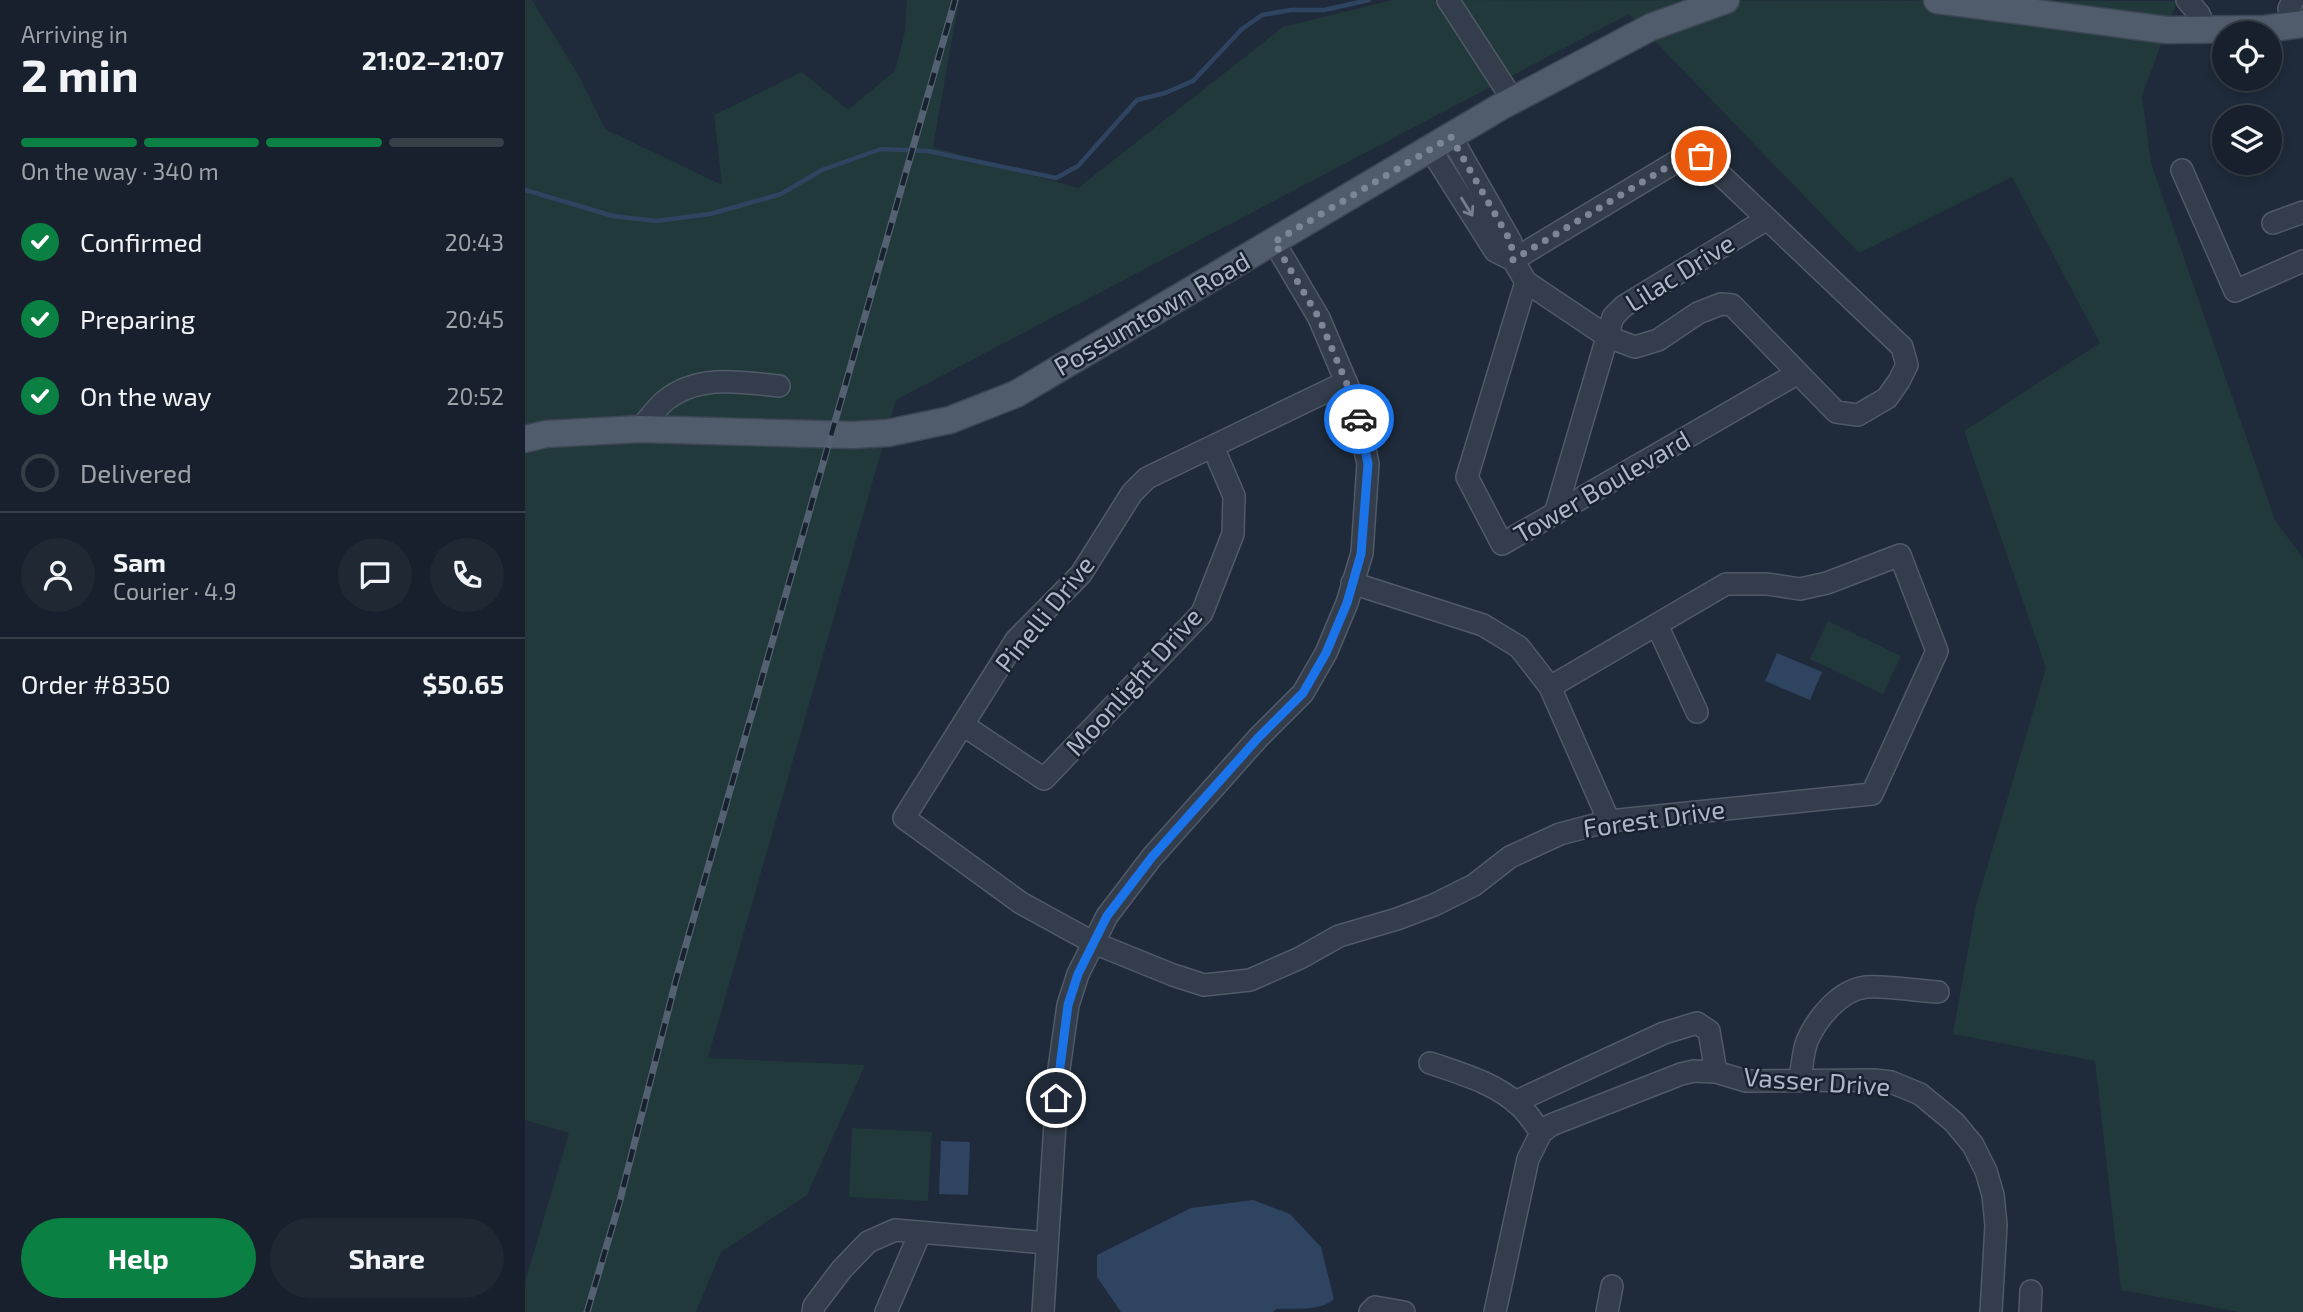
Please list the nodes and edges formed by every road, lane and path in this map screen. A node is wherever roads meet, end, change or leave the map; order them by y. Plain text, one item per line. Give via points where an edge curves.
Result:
1 (1448, 0) edge
2 (1727, 0) edge
3 (1937, 0) edge
4 (2187, 0) edge
5 (2299, 20) edge
6 (2204, 30) junction
7 (1513, 100) junction
8 (1441, 143) junction
9 (2182, 170) dead end
10 (2303, 212) edge
11 (1767, 219) junction
12 (2273, 223) dead end
13 (1274, 242) junction
14 (1513, 260) junction
15 (2301, 269) edge
16 (1526, 282) junction
17 (1608, 337) junction
18 (1798, 373) junction
19 (1346, 382) junction
20 (779, 386) dead end
21 (640, 429) junction
22 (525, 439) edge
23 (1213, 447) junction
24 (1555, 514) junction
25 (1352, 583) junction
26 (1657, 625) junction
27 (1549, 687) junction
28 (1697, 712) dead end
29 (963, 725) junction
30 (1609, 821) junction
31 (1094, 943) junction
32 (1938, 992) dead end
33 (1430, 1063) dead end
34 (1716, 1072) junction
35 (1800, 1079) junction
36 (1515, 1102) junction
37 (1541, 1133) junction
38 (920, 1233) junction
39 (1047, 1243) junction
40 (1612, 1286) dead end
41 (813, 1312) edge
42 (886, 1312) edge
43 (1043, 1312) edge
44 (1370, 1312) edge
45 (1404, 1312) edge
46 (1495, 1312) edge
47 (1607, 1312) edge
48 (1991, 1312) edge

1 - 7 street
2 - 7 main road, Possumtown Road via 1651,27
3 - 6 main road via 2166,30
4 - 6 street via 2199,14
5 - 6 main road via 2265,29
7 - 8 main road, Possumtown Road
8 - 13 main road, Possumtown Road
8 - 14 street via 1511,242
9 - 15 street via 2235,291
10 - 12 street
11 - 14 street via 1701,156 1689,154
11 - 17 street, Lilac Drive via 1624,306 1613,317
11 - 18 street via 1902,347 1907,365 1887,398 1858,415 1836,412
13 - 19 street via 1319,318
13 - 21 main road, Possumtown Road via 1016,394 950,420 852,435
14 - 16 street
16 - 17 street
16 - 24 street, Tower Boulevard via 1467,477 1502,544
17 - 18 street via 1635,347 1658,340 1698,313 1732,305
17 - 24 street, Lilac Drive
18 - 24 street, Tower Boulevard
19 - 23 street, Pinelli Drive
19 - 25 street via 1368,464 1361,554
20 - 21 street via 721,380 686,389 666,400
21 - 22 main road, Possumtown Road
23 - 29 street, Pinelli Drive via 1147,478 1132,493 1081,574 1016,640
23 - 29 street, Moonlight Drive via 1234,496 1233,534 1202,613 1044,779
25 - 27 street via 1483,625 1519,647
25 - 31 street via 1326,653 1303,693 1152,857 1107,916
26 - 27 street
26 - 28 street
26 - 30 street, Forest Drive via 1726,584 1800,589 1900,555 1937,651 1872,794
27 - 30 street
29 - 31 street, Pinelli Drive via 904,818 1021,903
30 - 31 street, Forest Drive via 1560,834 1510,858 1474,885 1434,905 1339,936 1250,980 1204,985
31 - 39 street via 1078,974 1066,1017
32 - 35 street via 1866,987 1847,994 1820,1019 1807,1042
33 - 36 street via 1489,1084
34 - 35 street, Vasser Drive via 1746,1081
34 - 36 street via 1709,1031 1697,1023 1664,1032
34 - 37 street, Vasser Drive via 1681,1074
35 - 48 street, Vasser Drive via 1891,1082 1920,1094 1973,1145 1993,1195 1996,1225
36 - 37 street
37 - 46 street via 1528,1159
38 - 39 street
38 - 41 street via 895,1230 868,1242 842,1269
38 - 42 street
39 - 43 street
40 - 47 street
44 - 45 street via 1375,1307

